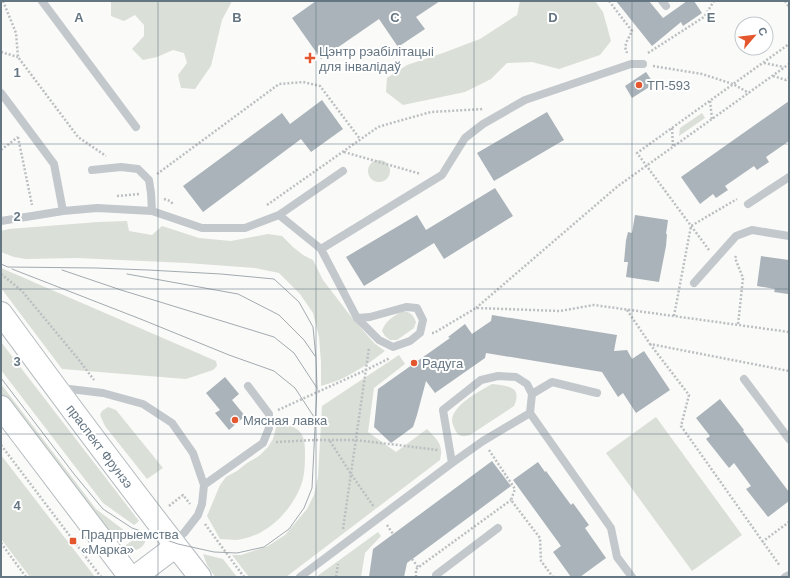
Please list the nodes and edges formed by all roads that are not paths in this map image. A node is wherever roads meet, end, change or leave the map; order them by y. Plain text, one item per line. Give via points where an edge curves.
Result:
1 (42, 1) edge
2 (643, 64) road end
3 (1, 93) edge
4 (136, 127) dead end
5 (92, 170) dead end
6 (343, 171) dead end
7 (789, 177) edge
8 (748, 204) dead end
9 (63, 211) junction
10 (152, 211) junction
11 (280, 215) junction
12 (1, 220) edge
13 (789, 236) edge
14 (321, 249) junction
15 (694, 283) dead end
16 (1, 314) edge
17 (357, 318) junction
18 (744, 379) dead end
19 (248, 386) dead end
20 (56, 388) junction
21 (597, 393) dead end
22 (532, 394) junction
23 (1, 407) edge
24 (530, 414) junction
25 (789, 439) edge
26 (452, 463) junction
27 (204, 485) junction
28 (498, 528) dead end
29 (174, 544) junction
30 (130, 577) edge
31 (135, 577) edge
32 (200, 577) edge
33 (300, 577) edge
34 (436, 577) edge
35 (632, 577) edge

1 - 4 lane
2 - 14 lane via 631,64 525,100 483,124 465,138 442,175
3 - 9 lane via 54,164
5 - 10 lane via 121,167 138,169 149,180
6 - 11 lane
7 - 8 lane
9 - 10 lane via 97,208
9 - 12 lane
10 - 11 lane via 202,228 245,228
11 - 14 lane
13 - 15 lane via 752,230 736,236
14 - 17 lane
16 - 20 main road, праспект Фрунзэ
17 - 17 lane via 370,318 406,307 417,308 424,320 423,335 393,347 379,340
18 - 25 lane
19 - 27 lane via 269,414 269,428 264,443
20 - 27 lane via 103,393 143,404 172,422 193,453
20 - 29 main road, праспект Фрунзэ
21 - 22 lane via 552,382
22 - 24 lane
22 - 26 lane via 527,384 516,377 498,376 481,380 443,410
23 - 30 main road
24 - 26 lane
24 - 35 lane via 611,528 617,557
26 - 33 lane
27 - 29 lane via 198,515
28 - 34 lane
29 - 31 main road
29 - 32 main road, праспект Фрунзэ

